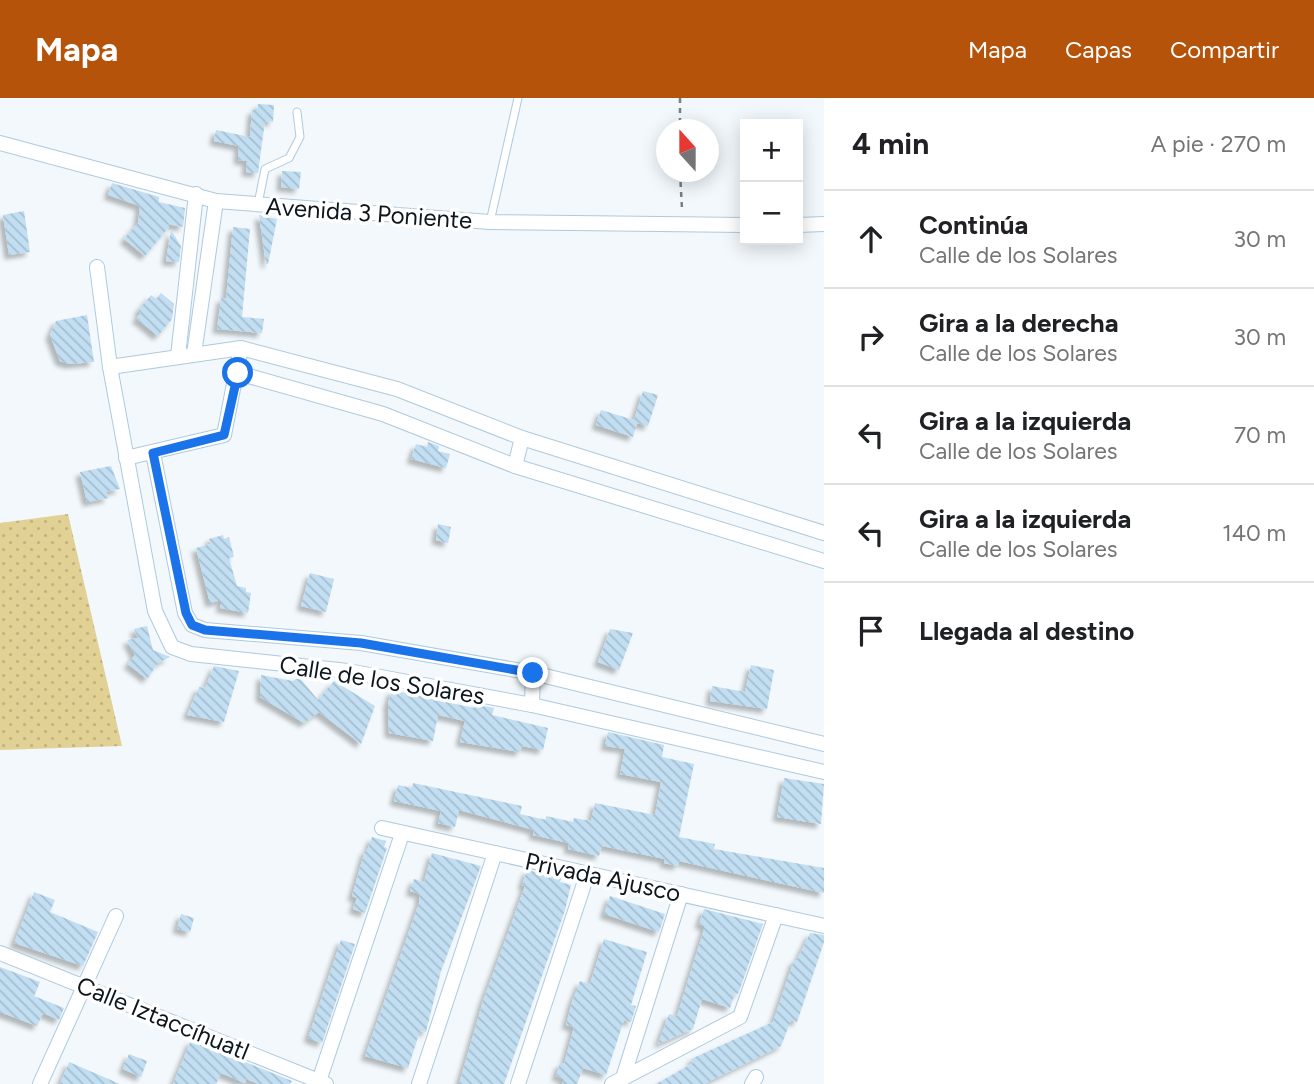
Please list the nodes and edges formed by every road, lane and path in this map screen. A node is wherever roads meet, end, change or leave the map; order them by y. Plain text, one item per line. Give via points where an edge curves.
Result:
1 (518, 98) edge
2 (680, 98) edge
3 (298, 112) dead end
4 (680, 119) edge
5 (0, 143) edge
6 (680, 182) edge
7 (197, 194) junction
8 (216, 201) junction
9 (258, 205) junction
10 (491, 222) junction
11 (824, 224) edge
12 (740, 225) edge
13 (803, 225) edge
14 (685, 226) junction
15 (97, 267) dead end
16 (241, 348) junction
17 (194, 354) junction
18 (178, 356) junction
19 (110, 367) junction
20 (238, 373) junction
21 (522, 438) junction
22 (153, 453) junction
23 (126, 457) junction
24 (514, 466) junction
25 (824, 533) edge
26 (824, 561) edge
27 (533, 673) junction
28 (533, 705) junction
29 (824, 744) edge
30 (824, 772) edge
31 (382, 828) dead end
32 (402, 834) junction
33 (495, 853) junction
34 (587, 875) junction
35 (681, 894) junction
36 (776, 915) junction
37 (116, 916) dead end
38 (824, 926) edge
39 (0, 953) edge
40 (83, 984) junction
41 (617, 1081) edge
42 (321, 1083) edge
43 (40, 1084) edge
44 (419, 1084) edge
45 (518, 1084) edge

1 - 10 lane
2 - 4 path
3 - 9 lane via 300,137 289,158 265,169
5 - 7 street, Avenida 3 Poniente
6 - 14 path
7 - 8 street, Avenida 3 Poniente
7 - 18 street
8 - 9 street, Avenida 3 Poniente
8 - 17 street
9 - 10 street, Avenida 3 Poniente
10 - 14 street, Avenida 3 Poniente
11 - 13 street
12 - 14 street, Avenida 3 Poniente
15 - 19 street, Calle de los Solares
16 - 17 street
16 - 20 street
16 - 21 street via 397,389
17 - 18 street
18 - 19 street
19 - 23 street, Calle de los Solares
20 - 22 street via 224,435
20 - 24 street via 383,414
21 - 24 street
21 - 25 street
22 - 23 street
22 - 27 street, Calle de los Solares via 192,625 205,630 361,643
23 - 28 street, Calle de los Solares via 155,611 172,647 191,654 348,671
24 - 26 street
27 - 28 street
27 - 29 street, Calle de los Solares
28 - 30 street, Calle de los Solares
31 - 32 street, Privada Ajusco
32 - 33 street, Privada Ajusco
32 - 42 street
33 - 34 street, Privada Ajusco
33 - 44 street
34 - 35 street, Privada Ajusco
34 - 45 street
35 - 36 street, Privada Ajusco
35 - 41 street
36 - 38 street, Privada Ajusco
36 - 41 street via 740,1017
37 - 40 street
39 - 40 street, Calle Iztaccíhuatl
40 - 42 street, Calle Iztaccíhuatl
40 - 43 street

